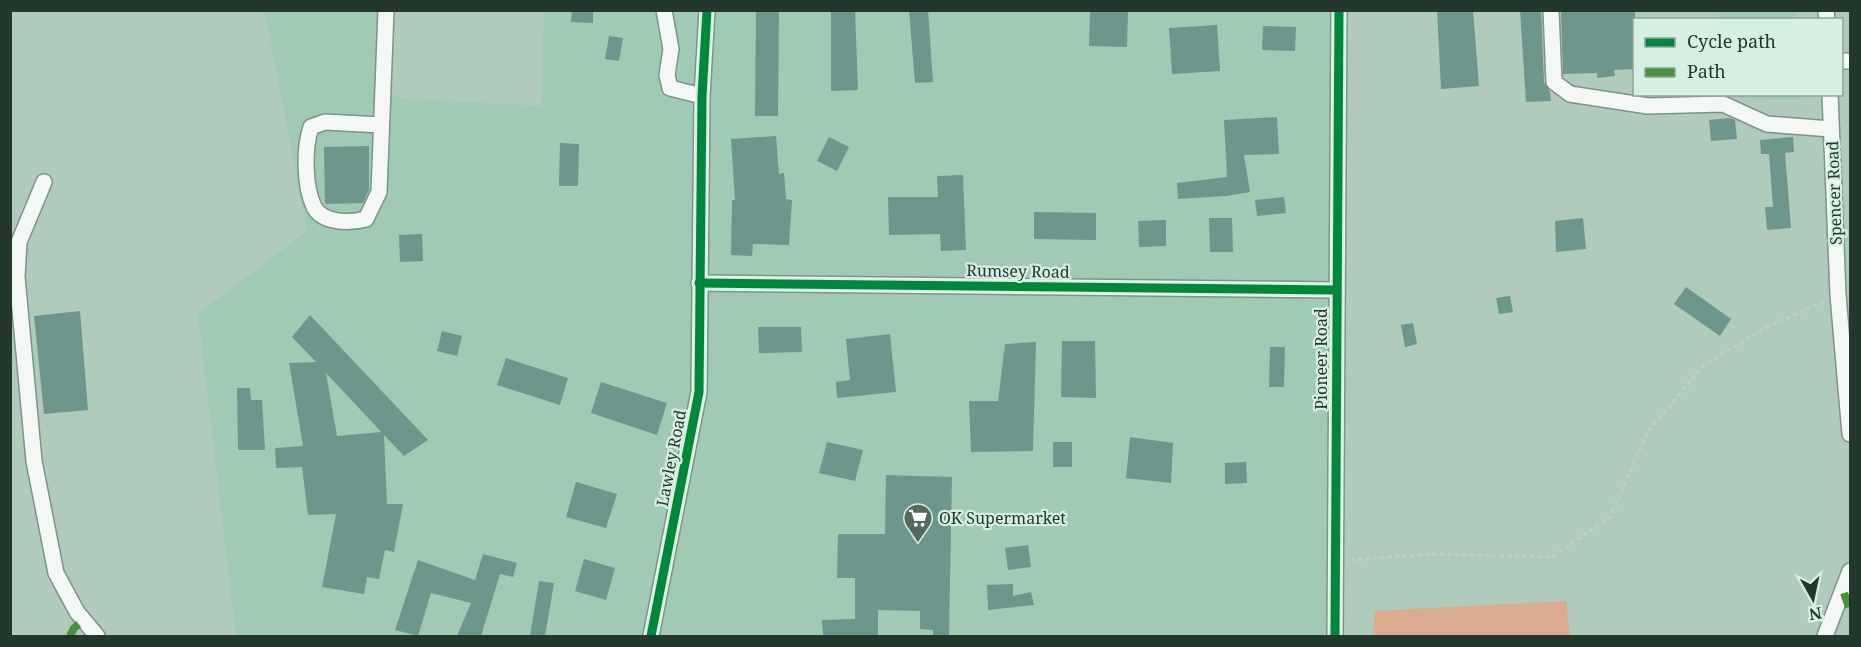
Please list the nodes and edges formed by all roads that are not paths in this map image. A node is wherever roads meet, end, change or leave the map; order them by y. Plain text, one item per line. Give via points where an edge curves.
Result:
1 (386, 10) edge
2 (664, 10) edge
3 (707, 10) edge
4 (1340, 10) edge
5 (1551, 10) edge
6 (702, 96) junction
7 (1830, 96) edge
8 (381, 125) junction
9 (1831, 129) junction
10 (44, 182) dead end
11 (699, 283) junction
12 (1336, 290) junction
13 (1851, 434) edge
14 (1851, 571) edge
15 (97, 636) edge
16 (651, 636) edge
17 (1335, 636) edge
18 (1825, 636) edge

1 - 8 street
2 - 6 street via 671,49 667,75 670,88
3 - 6 street, Lawley Road
4 - 12 street, Pioneer Road
5 - 9 street via 1554,82 1570,94 1648,106 1723,104 1767,124
6 - 11 street, Lawley Road
7 - 9 street, Spencer Road
8 - 8 street via 379,192 366,219 349,224 324,216 314,208 307,174 306,142 311,127 325,122
9 - 13 street, Spencer Road via 1838,295
10 - 15 street via 19,242 17,277 34,461 56,573 77,612
11 - 12 street, Rumsey Road
11 - 16 street, Lawley Road via 699,392
12 - 17 street, Pioneer Road
14 - 18 street

